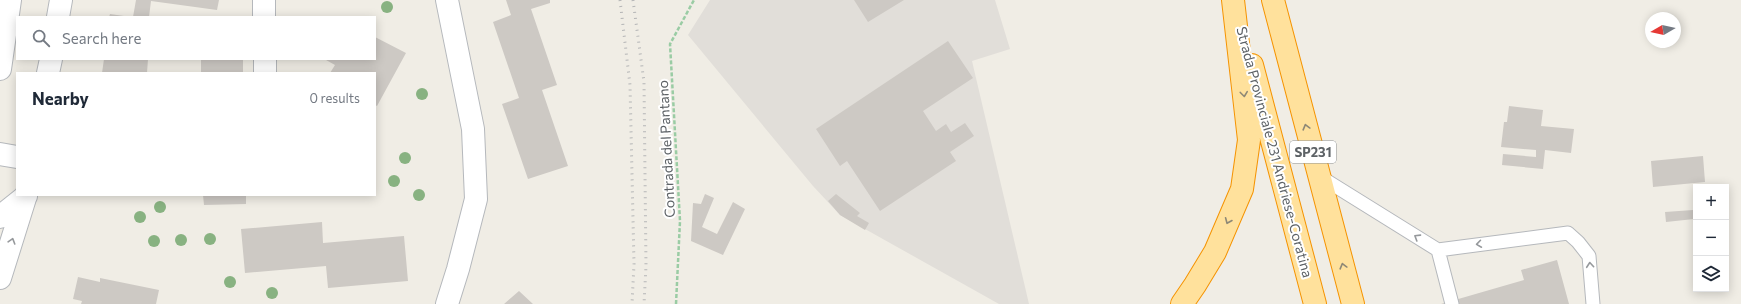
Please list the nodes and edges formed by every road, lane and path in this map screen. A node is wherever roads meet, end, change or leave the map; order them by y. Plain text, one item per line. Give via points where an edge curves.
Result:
1 (10, 0) edge
2 (61, 0) edge
3 (264, 0) edge
4 (447, 0) edge
5 (694, 0) edge
6 (1234, 0) edge
7 (1272, 0) edge
8 (58, 16) edge
9 (264, 16) edge
10 (51, 60) edge
11 (265, 60) edge
12 (0, 69) edge
13 (48, 72) edge
14 (265, 72) edge
15 (0, 154) edge
16 (16, 158) edge
17 (1319, 176) junction
18 (26, 196) edge
19 (0, 217) edge
20 (1438, 250) junction
21 (0, 278) edge
22 (447, 304) edge
23 (676, 304) edge
24 (1182, 304) edge
25 (1315, 304) edge
26 (1353, 304) edge
27 (1452, 304) edge
28 (1593, 304) edge

1 - 12 street
2 - 8 street
3 - 9 street
4 - 22 street via 473,129 476,199
5 - 23 path, Contrada del Pantano via 670,44 680,221
6 -> 24 highway via 1249,140 1242,189 1215,252
6 - 25 highway, Strada Provinciale 231 Andriese-Coratina / SP231
17 -> 7 highway, SP231
10 - 13 street
11 - 14 street
15 - 16 street
20 -> 17 lane
26 -> 17 highway, SP231
18 - 19 street
21 -> 18 street
20 - 27 lane
28 -> 20 lane via 1589,256 1568,233

